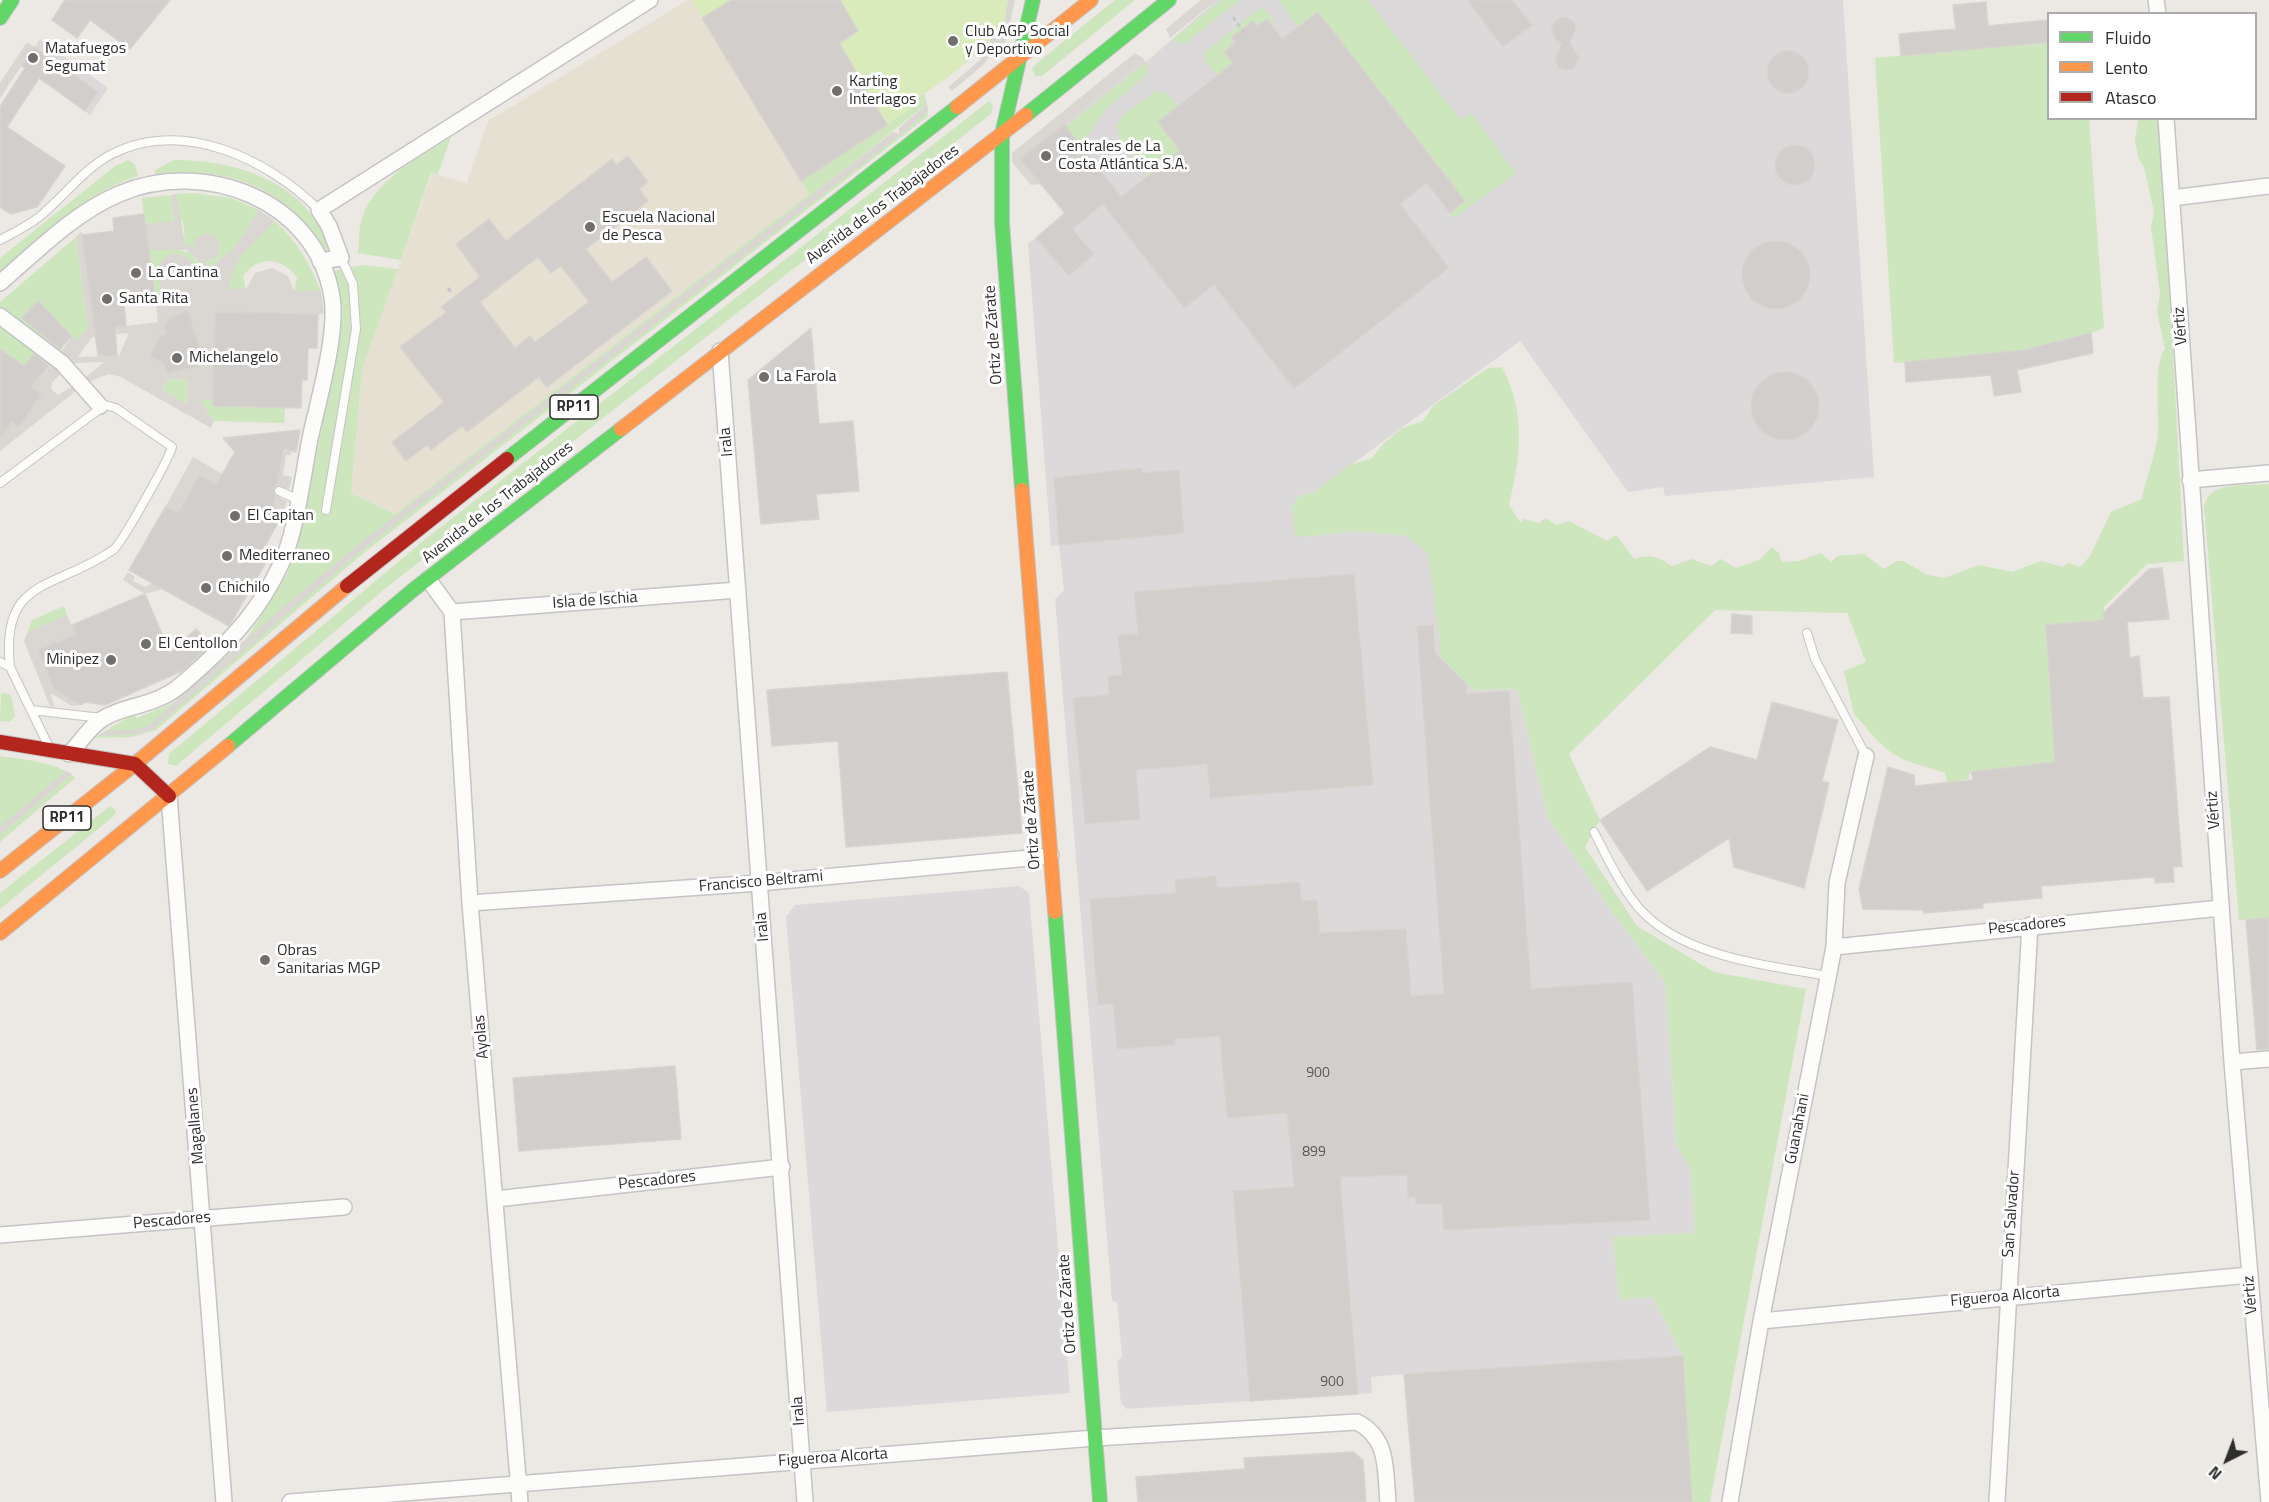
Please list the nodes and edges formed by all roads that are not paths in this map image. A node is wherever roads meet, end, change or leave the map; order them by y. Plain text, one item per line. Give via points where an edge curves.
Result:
1 (12, 0) edge
2 (650, 0) edge
3 (1033, 0) edge
4 (1091, 0) edge
5 (1168, 0) edge
6 (0, 18) edge
7 (1019, 57) junction
8 (2166, 120) edge
9 (1002, 134) junction
10 (2269, 186) edge
11 (2172, 198) junction
12 (319, 210) junction
13 (0, 240) edge
14 (341, 258) junction
15 (320, 261) junction
16 (0, 283) edge
17 (0, 315) edge
18 (0, 323) edge
19 (18, 329) junction
20 (720, 351) junction
21 (100, 406) junction
22 (2269, 473) edge
23 (2190, 480) junction
24 (0, 483) edge
25 (279, 491) dead end
26 (297, 499) junction
27 (326, 510) dead end
28 (428, 579) junction
29 (738, 590) junction
30 (452, 612) junction
31 (1807, 633) dead end
32 (0, 662) edge
33 (10, 667) junction
34 (31, 710) junction
35 (103, 718) junction
36 (0, 742) edge
37 (50, 751) junction
38 (69, 754) junction
39 (1866, 756) joint
40 (135, 764) junction
41 (170, 796) junction
42 (1594, 832) dead end
43 (1051, 855) junction
44 (0, 871) edge
45 (759, 883) junction
46 (470, 903) junction
47 (2221, 908) junction
48 (2030, 925) junction
49 (0, 933) edge
50 (1834, 947) junction
51 (1828, 976) junction
52 (2269, 1059) edge
53 (2232, 1062) junction
54 (782, 1167) junction
55 (496, 1199) junction
56 (344, 1207) dead end
57 (203, 1219) junction
58 (0, 1235) edge
59 (2249, 1275) junction
60 (2007, 1296) junction
61 (1761, 1321) junction
62 (2263, 1347) edge
63 (1095, 1438) junction
64 (802, 1460) junction
65 (519, 1483) junction
66 (225, 1502) edge
67 (291, 1502) edge
68 (520, 1502) edge
69 (805, 1502) edge
70 (1100, 1502) edge
71 (1388, 1502) edge
72 (1730, 1502) edge
73 (1997, 1502) edge
74 (2269, 1502) edge

1 - 6 main road
2 - 12 street
3 - 7 main road, Ortiz de Zárate
4 - 7 main road, Avenida de los Trabajadores / RP11
5 - 9 main road, Avenida de los Trabajadores / RP11
7 - 9 main road, Ortiz de Zárate
7 - 40 main road, Avenida de los Trabajadores / RP11 via 387,552
8 - 11 street, Vértiz
9 - 20 main road, Avenida de los Trabajadores / RP11
9 - 43 main road, Ortiz de Zárate via 1002,223
10 - 11 street
11 - 23 street, Vértiz
12 - 13 lane via 283,178 233,152 165,141 112,154 38,218
12 - 14 street
14 - 15 street
14 - 27 lane via 353,284 356,329
15 - 16 street via 300,229 256,195 219,184 161,182 103,201
15 - 26 street via 332,298 331,327
17 - 19 street
18 - 19 street
19 - 21 street via 62,363
20 - 28 main road, Avenida de los Trabajadores / RP11
20 - 29 street, Irala
21 - 24 lane
21 - 33 lane via 116,408 169,442 171,453 116,549 32,591 18,603 6,633
22 - 23 street
23 - 47 street, Vértiz
25 - 26 lane
26 - 35 street via 281,565 241,630 173,691
28 - 30 street
28 - 41 main road, Avenida de los Trabajadores / RP11
29 - 30 street, Isla de Ischia
29 - 45 street, Irala
30 - 46 street, Ayolas
31 - 39 lane via 1815,659
32 - 33 lane
33 - 34 lane
34 - 35 lane
34 - 37 lane
35 - 38 street
36 - 37 main road
37 - 38 main road
38 - 40 main road
39 - 50 street, Guanahani via 1837,883
40 - 41 main road
40 - 44 main road, Avenida de los Trabajadores / RP11
41 - 49 main road, Avenida de los Trabajadores / RP11
41 - 57 street, Magallanes
42 - 51 lane via 1625,889 1657,923 1710,952
43 - 45 street, Francisco Beltrami
43 - 63 main road, Ortiz de Zárate
45 - 46 street, Francisco Beltrami
45 - 54 street, Irala
46 - 55 street, Ayolas
47 - 48 street, Pescadores
47 - 53 street, Vértiz
48 - 50 street, Pescadores
48 - 60 street, San Salvador
50 - 51 street, Guanahani
51 - 61 street, Guanahani
52 - 53 street
53 - 59 street, Vértiz
54 - 55 street, Pescadores
54 - 64 street, Irala
55 - 65 street, Ayolas
56 - 57 street, Pescadores
57 - 58 street, Pescadores
57 - 66 street, Magallanes
59 - 60 street, Figueroa Alcorta
59 - 62 street, Vértiz
60 - 61 street, Figueroa Alcorta
60 - 73 street, San Salvador
61 - 72 street, Guanahani
62 - 74 street, Vértiz
63 - 64 street, Figueroa Alcorta
63 - 70 main road, Ortiz de Zárate
63 - 71 street, Figueroa Alcorta via 1357,1422 1373,1433 1384,1450
64 - 65 street, Figueroa Alcorta
64 - 69 street, Irala
65 - 67 street, Figueroa Alcorta
65 - 68 street, Ayolas

